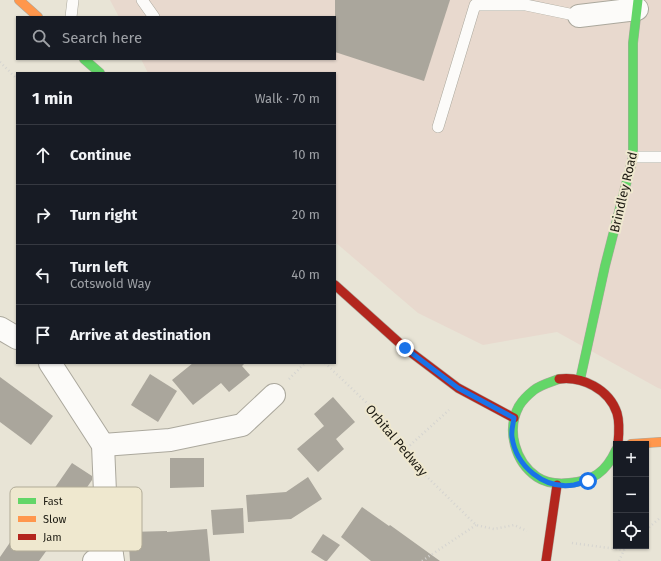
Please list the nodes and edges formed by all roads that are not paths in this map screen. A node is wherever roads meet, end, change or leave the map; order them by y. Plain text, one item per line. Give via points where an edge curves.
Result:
1 (19, 0) edge
2 (73, 0) edge
3 (142, 0) edge
4 (526, 2) edge
5 (637, 5) edge
6 (37, 16) edge
7 (71, 16) edge
8 (153, 16) edge
9 (579, 16) joint
10 (85, 60) edge
11 (99, 72) edge
12 (438, 127) dead end
13 (633, 157) junction
14 (661, 157) edge
15 (336, 286) edge
16 (0, 328) edge
17 (16, 337) edge
18 (51, 364) edge
19 (580, 380) junction
20 (274, 395) dead end
21 (514, 418) junction
22 (618, 441) edge
23 (661, 442) edge
24 (649, 443) edge
25 (103, 445) junction
26 (613, 458) edge
27 (557, 485) junction
28 (105, 487) edge
29 (546, 561) edge

1 - 6 main road
2 - 7 lane
3 - 8 lane
4 - 9 lane
4 - 12 lane via 475,5
5 - 9 street
5 - 13 main road, Brindley Road via 633,42
10 - 11 main road
13 - 14 lane
13 - 19 main road, Brindley Road via 605,266
15 - 21 main road via 405,348 458,388
16 - 17 street
18 - 25 street
19 - 21 main road via 563,378 537,387 520,402
19 - 22 main road via 595,387 608,398 616,412 620,428
20 - 25 street via 242,425 170,440
21 - 27 main road via 512,436 516,453 526,468 540,479
23 - 24 main road
25 - 28 street
26 - 27 main road via 602,472 588,481 573,485
27 - 29 main road

